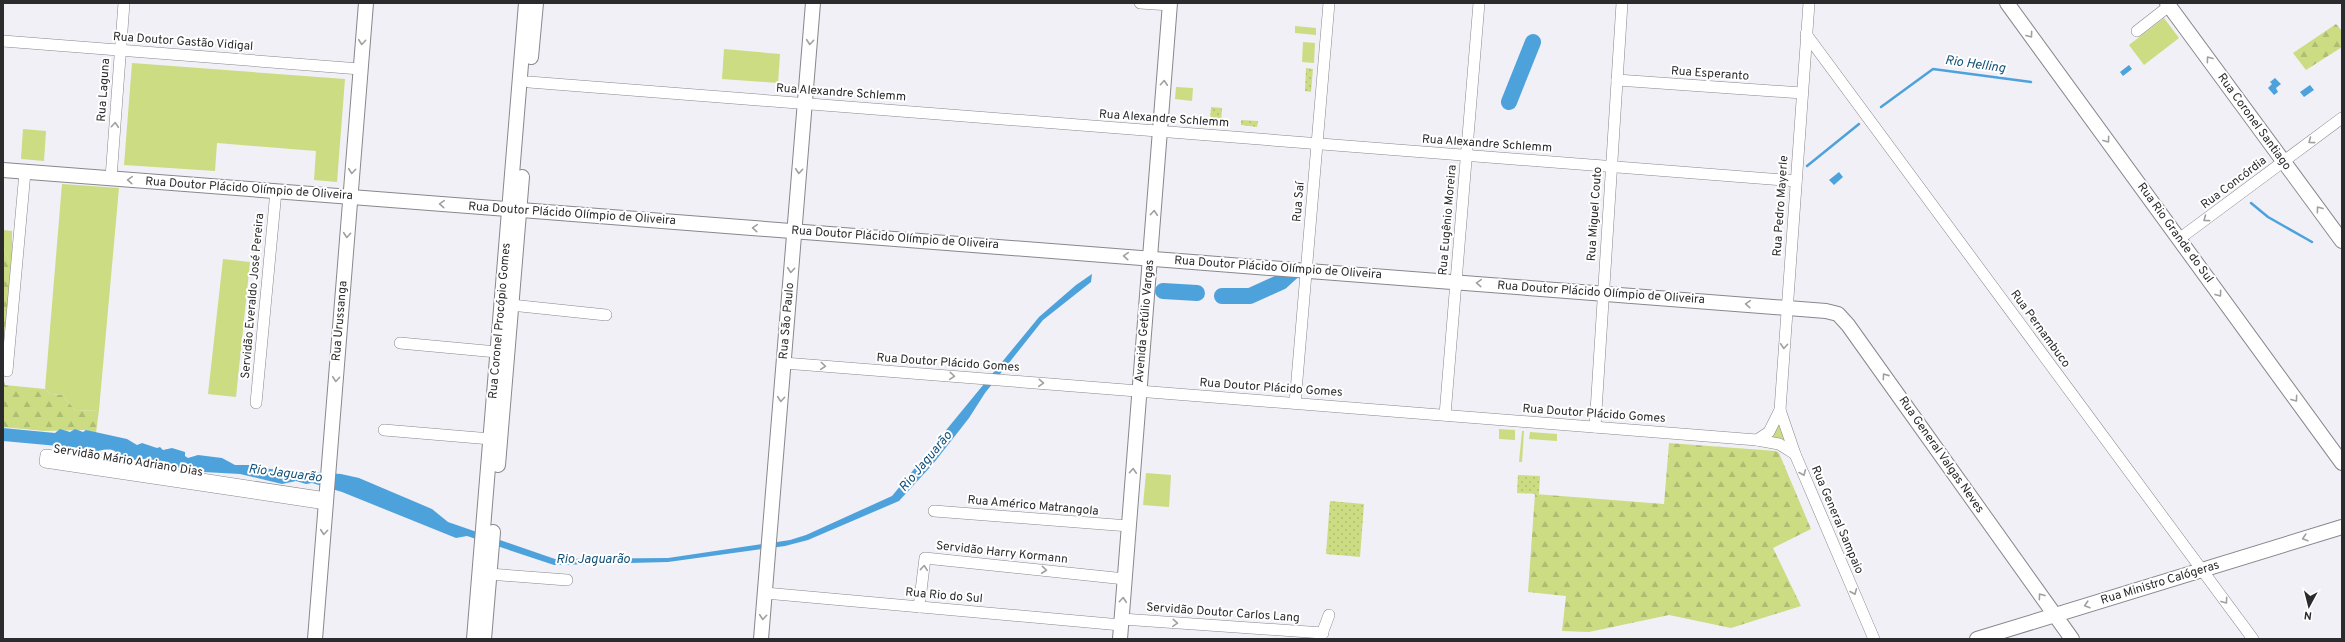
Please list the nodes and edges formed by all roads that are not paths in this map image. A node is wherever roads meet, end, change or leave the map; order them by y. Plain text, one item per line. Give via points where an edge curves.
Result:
1 (124, 3) edge
2 (366, 3) edge
3 (526, 3) edge
4 (536, 3) edge
5 (813, 3) edge
6 (1140, 3) edge
7 (1329, 3) edge
8 (1479, 3) edge
9 (1622, 3) edge
10 (1809, 3) edge
11 (2007, 3) edge
12 (1170, 4) edge
13 (2168, 4) edge
14 (2137, 32) dead end
15 (1806, 34) junction
16 (3, 41) edge
17 (120, 50) junction
18 (360, 69) junction
19 (1617, 80) junction
20 (529, 82) junction
21 (1802, 93) junction
22 (805, 104) junction
23 (2342, 118) edge
24 (1160, 132) junction
25 (1317, 144) junction
26 (1466, 155) junction
27 (2284, 162) junction
28 (1611, 167) junction
29 (3, 170) edge
30 (25, 172) junction
31 (111, 178) junction
32 (1796, 181) junction
33 (276, 191) junction
34 (350, 196) junction
35 (514, 209) junction
36 (794, 231) junction
37 (2179, 240) junction
38 (2342, 241) edge
39 (1150, 258) junction
40 (1306, 270) junction
41 (1456, 282) junction
42 (1603, 293) junction
43 (511, 305) junction
44 (1787, 307) junction
45 (606, 315) dead end
46 (400, 343) dead end
47 (497, 352) junction
48 (784, 363) junction
49 (7, 371) dead end
50 (1140, 391) junction
51 (256, 403) dead end
52 (1295, 403) junction
53 (1780, 410) junction
54 (1445, 415) junction
55 (1595, 427) junction
56 (384, 430) dead end
57 (491, 439) junction
58 (1757, 440) junction
59 (1795, 454) junction
60 (46, 458) dead end
61 (2342, 463) edge
62 (326, 498) junction
63 (934, 511) dead end
64 (1129, 526) junction
65 (488, 527) junction
66 (2342, 527) edge
67 (487, 549) junction
68 (2202, 570) junction
69 (489, 574) junction
70 (1125, 579) junction
71 (567, 580) dead end
72 (765, 593) junction
73 (919, 607) junction
74 (1329, 615) dead end
75 (2055, 615) junction
76 (1122, 622) junction
77 (1322, 636) edge
78 (315, 639) edge
79 (474, 639) edge
80 (484, 639) edge
81 (761, 639) edge
82 (1120, 639) edge
83 (1874, 639) edge
84 (1977, 639) edge
85 (2072, 639) edge
86 (2252, 639) edge

1 - 17 street, Rua Laguna
2 -> 18 main road, Rua Urussanga
3 - 35 main road, Rua Coronel Procópio Gomes
4 - 20 main road, Rua Coronel Procópio Gomes
5 -> 22 main road, Rua São Paulo
6 - 12 street
7 - 25 street, Rua Saí
8 - 26 street, Rua Eugênio Moreira
9 - 19 street, Rua Miguel Couto
10 - 15 street, Rua Pedro Mayerle
11 -> 37 main road, Rua Rio Grande do Sul
24 -> 12 main road, Avenida Getúlio Vargas
13 - 14 street
27 -> 13 main road, Rua Coronel Santiago
15 - 21 street, Rua Pedro Mayerle
15 - 68 street, Rua Pernambuco
16 - 17 street, Rua Doutor Gastão Vidigal
17 - 18 street, Rua Doutor Gastão Vidigal
31 -> 17 street, Rua Laguna
18 -> 34 main road, Rua Urussanga
19 - 21 street, Rua Esperanto
19 - 28 street, Rua Miguel Couto
20 - 22 street, Rua Alexandre Schlemm
20 - 35 main road, Rua Coronel Procópio Gomes
21 - 32 street, Rua Pedro Mayerle
22 - 24 street, Rua Alexandre Schlemm
22 -> 36 main road, Rua São Paulo
23 -> 27 street, Rua Concórdia
24 - 25 street, Rua Alexandre Schlemm
39 -> 24 main road, Avenida Getúlio Vargas
25 - 26 street, Rua Alexandre Schlemm
25 - 40 street, Rua Saí
26 - 28 street, Rua Alexandre Schlemm
26 - 41 street, Rua Eugênio Moreira
27 -> 37 street, Rua Concórdia
38 -> 27 main road, Rua Coronel Santiago
28 - 32 street, Rua Alexandre Schlemm
28 - 42 street, Rua Miguel Couto
29 - 30 main road, Rua Doutor Plácido Olímpio de Oliveira
30 - 31 main road, Rua Doutor Plácido Olímpio de Oliveira
30 - 49 street
33 -> 31 main road, Rua Doutor Plácido Olímpio de Oliveira
32 - 44 street, Rua Pedro Mayerle
33 - 34 main road, Rua Doutor Plácido Olímpio de Oliveira
33 - 51 street, Servidão Everaldo José Pereira
35 -> 34 main road, Rua Doutor Plácido Olímpio de Oliveira
34 -> 62 main road, Rua Urussanga
36 -> 35 main road, Rua Doutor Plácido Olímpio de Oliveira
35 - 43 main road, Rua Coronel Procópio Gomes
35 - 47 main road, Rua Coronel Procópio Gomes
39 -> 36 main road, Rua Doutor Plácido Olímpio de Oliveira
36 -> 48 main road, Rua São Paulo
37 -> 61 main road, Rua Rio Grande do Sul
39 - 40 main road, Rua Doutor Plácido Olímpio de Oliveira
39 - 50 main road, Avenida Getúlio Vargas
40 - 41 main road, Rua Doutor Plácido Olímpio de Oliveira
40 - 52 street, Rua Saí
42 -> 41 main road, Rua Doutor Plácido Olímpio de Oliveira
41 - 54 street, Rua Eugênio Moreira
44 -> 42 main road, Rua Doutor Plácido Olímpio de Oliveira
42 - 55 street, Rua Miguel Couto
43 - 45 street
43 - 65 main road, Rua Coronel Procópio Gomes
44 -> 53 street, Rua Pedro Mayerle
75 -> 44 main road, Rua General Valgas Neves via 1844,319 1838,314 1826,311
46 - 47 street
47 - 57 main road, Rua Coronel Procópio Gomes
48 -> 50 street, Rua Doutor Plácido Gomes
48 -> 72 main road, Rua São Paulo
50 - 52 street, Rua Doutor Plácido Gomes
64 -> 50 main road, Avenida Getúlio Vargas
52 - 54 street, Rua Doutor Plácido Gomes
53 - 58 street via 1769,432
53 - 59 street, Rua General Sampaio
54 - 55 street, Rua Doutor Plácido Gomes
55 - 58 street, Rua Doutor Plácido Gomes
56 - 57 street
57 - 65 main road, Rua Coronel Procópio Gomes
58 - 59 street, Rua Doutor Plácido Gomes via 1779,444
59 -> 83 street, Rua General Sampaio
60 - 62 street, Servidão Mário Adriano Dias
62 -> 78 main road, Rua Urussanga
63 - 64 street, Rua Américo Matrangola
64 - 70 main road, Avenida Getúlio Vargas
65 - 67 main road, Rua Coronel Procópio Gomes
66 -> 68 main road, Rua Ministro Calógeras
67 - 69 main road, Rua Coronel Procópio Gomes
67 - 79 main road, Rua Coronel Procópio Gomes
68 -> 75 main road, Rua Ministro Calógeras
68 -> 86 street, Rua Pernambuco
69 - 71 street
69 - 80 main road, Rua Coronel Procópio Gomes
73 -> 70 street, Servidão Harry Kormann via 925,558
76 -> 70 main road, Avenida Getúlio Vargas
72 - 73 street, Rua Rio do Sul
72 -> 81 main road, Rua São Paulo
73 - 76 street, Rua Rio do Sul
74 - 77 street
75 - 84 main road, Rua Ministro Calógeras
75 - 85 main road, Rua General Valgas Neves
76 -> 77 street, Servidão Doutor Carlos Lang
76 - 82 main road, Avenida Getúlio Vargas

